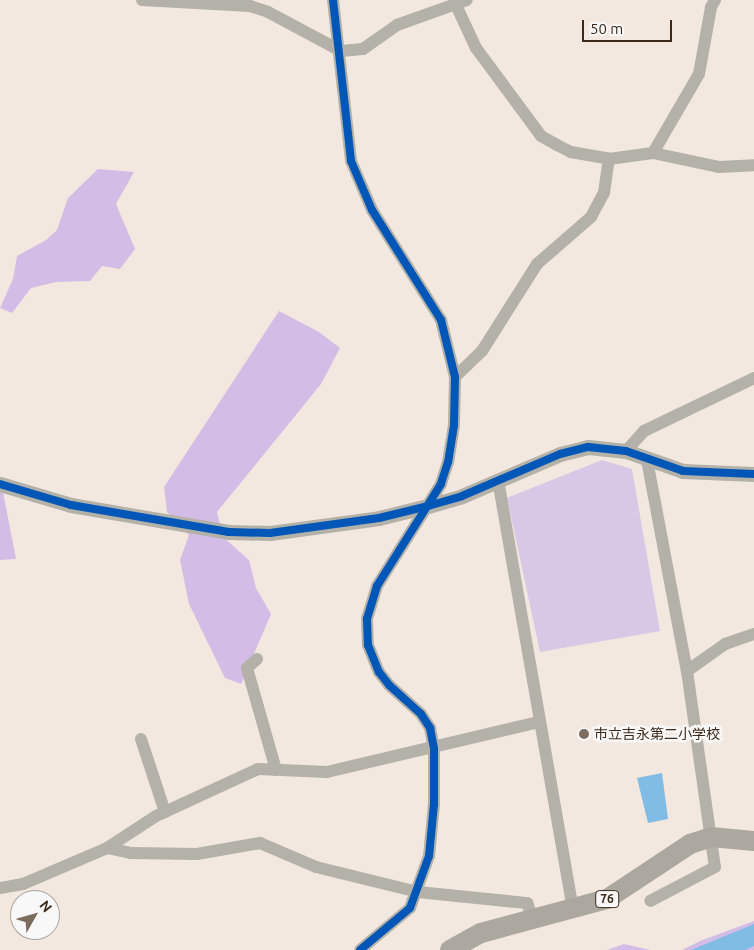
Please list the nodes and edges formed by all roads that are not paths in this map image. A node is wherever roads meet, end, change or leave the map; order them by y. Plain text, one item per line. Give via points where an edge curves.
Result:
1 (142, 0) edge
2 (333, 0) edge
3 (715, 0) edge
4 (462, 3) edge
5 (341, 51) junction
6 (652, 152) junction
7 (609, 159) junction
8 (754, 165) edge
9 (455, 377) junction
10 (754, 378) edge
11 (626, 451) junction
12 (647, 460) junction
13 (754, 474) edge
14 (498, 480) junction
15 (0, 484) edge
16 (428, 506) junction
17 (754, 634) edge
18 (257, 659) dead end
19 (687, 671) junction
20 (538, 722) junction
21 (142, 739) dead end
22 (434, 749) junction
23 (276, 770) junction
24 (165, 812) junction
25 (711, 837) junction
26 (754, 841) edge
27 (107, 848) junction
28 (0, 888) edge
29 (418, 892) junction
30 (650, 902) dead end
31 (573, 910) junction
32 (534, 921) junction
33 (360, 950) edge
34 (450, 950) edge

1 - 5 street via 250,6 268,12
2 - 5 street
3 - 6 street via 711,6 699,74
4 - 5 street via 398,25 363,48
4 - 7 street via 476,48 541,136 571,152
5 - 9 street via 352,161 359,185 442,320
6 - 7 street
6 - 8 street via 719,167
7 - 9 street via 604,193 591,217 537,264 482,351
9 - 16 street via 448,462
10 - 11 street via 644,431
11 - 12 street
11 - 14 street via 588,447 560,454
12 - 13 street via 683,471
12 - 19 street
14 - 16 street
14 - 20 street
15 - 16 street via 71,505 229,532 270,532 379,518
16 - 22 street via 377,586 366,630 379,672 421,714 430,728
17 - 19 street via 725,644
18 - 23 street via 247,668
19 - 25 street
20 - 22 street
20 - 31 street
21 - 24 street
22 - 23 street via 327,772
22 - 29 street via 434,804 429,856
23 - 24 street via 258,769
24 - 27 street
25 - 26 main road, 76
25 - 30 street via 715,867
25 - 31 main road, 76 via 672,853 607,899
27 - 28 street via 24,884
27 - 29 street via 130,854 197,854 260,843 316,867
29 - 32 street via 527,903
29 - 33 street via 410,908
31 - 32 main road, 76
32 - 34 main road, 76 via 481,933

